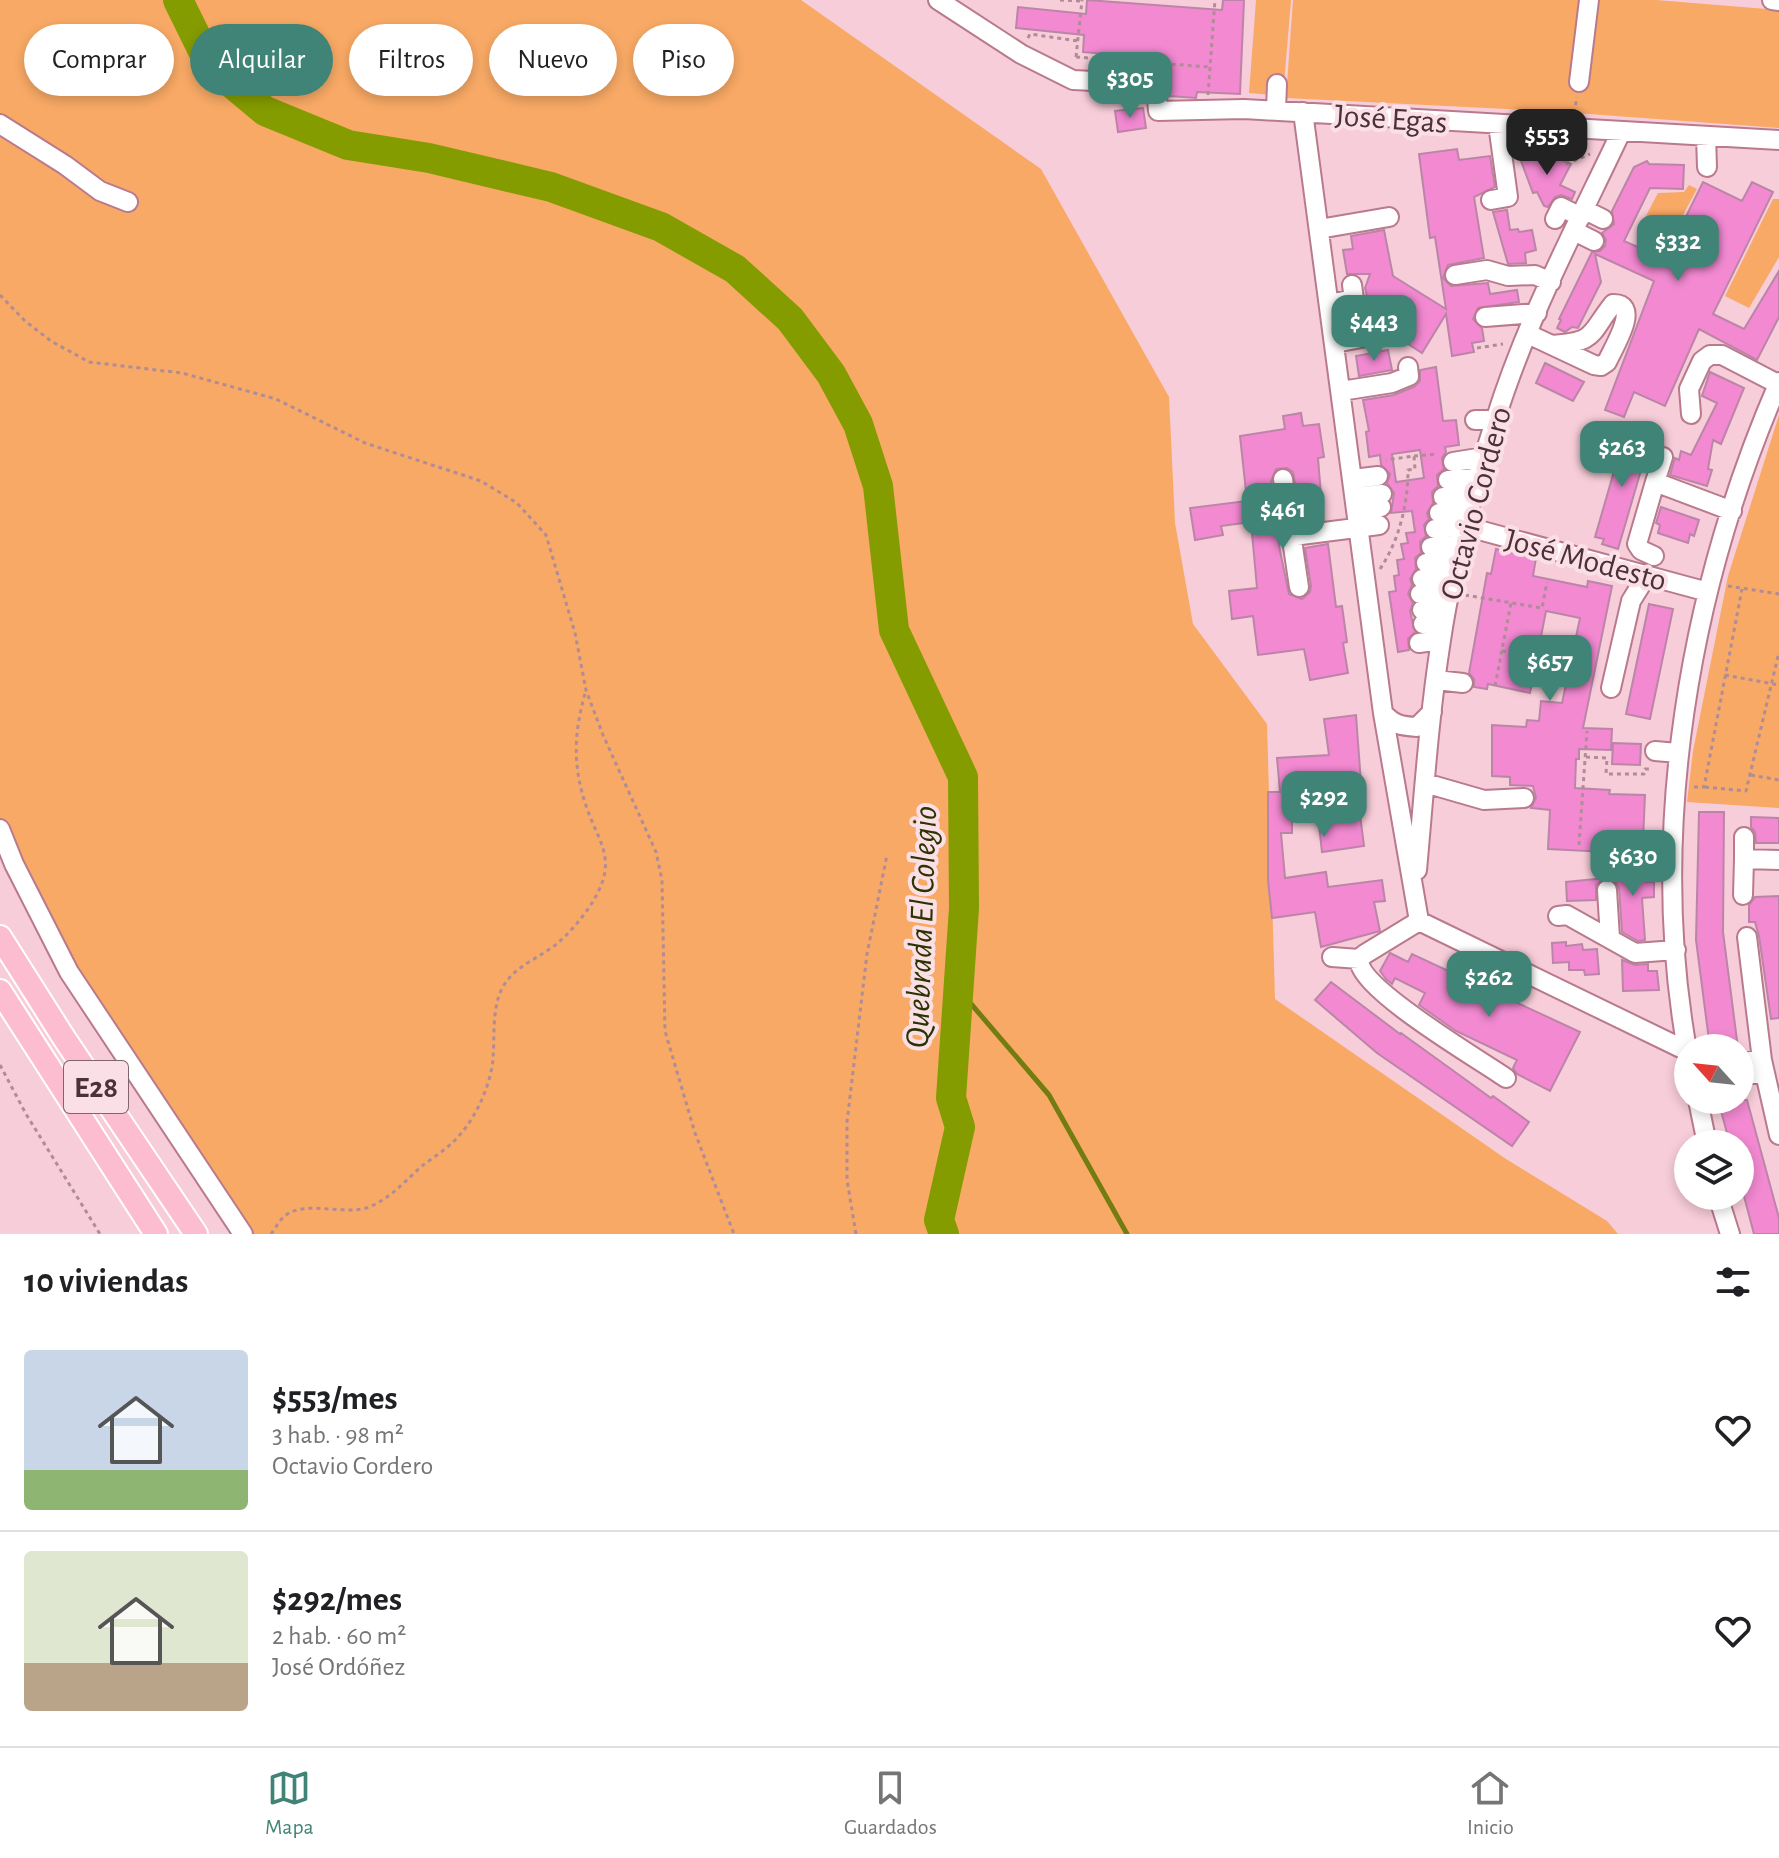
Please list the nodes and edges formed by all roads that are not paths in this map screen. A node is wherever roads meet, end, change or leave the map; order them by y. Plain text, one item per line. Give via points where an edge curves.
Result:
1 (938, 0) edge
2 (1589, 0) edge
3 (1772, 0) edge
4 (1779, 1) edge
5 (1579, 82) road end
6 (1277, 84) dead end
7 (1276, 110) junction
8 (1303, 112) junction
9 (0, 124) edge
10 (1498, 124) junction
11 (1621, 132) junction
12 (1706, 136) junction
13 (1779, 140) edge
14 (1707, 167) dead end
15 (1491, 200) dead end
16 (128, 202) dead end
17 (1389, 217) dead end
18 (1555, 219) dead end
19 (1580, 219) junction
20 (1603, 219) dead end
21 (1319, 229) junction
22 (1594, 241) dead end
23 (1455, 275) dead end
24 (1551, 282) junction
25 (1352, 285) dead end
26 (1329, 304) junction
27 (1357, 306) dead end
28 (1486, 319) dead end
29 (1386, 334) dead end
30 (1536, 334) junction
31 (1366, 343) junction
32 (1335, 348) junction
33 (1408, 367) dead end
34 (1779, 383) edge
35 (1341, 391) junction
36 (1691, 414) dead end
37 (1475, 420) dead end
38 (1495, 420) junction
39 (1484, 457) junction
40 (1663, 457) dead end
41 (1283, 479) dead end
42 (1655, 482) junction
43 (1471, 503) junction
44 (1356, 504) junction
45 (1732, 511) junction
46 (1293, 536) junction
47 (1434, 538) junction
48 (1654, 556) dead end
49 (1647, 575) junction
50 (1299, 587) dead end
51 (1710, 587) junction
52 (1452, 592) junction
53 (1419, 643) dead end
54 (1436, 680) junction
55 (1463, 683) dead end
56 (1611, 688) dead end
57 (1432, 712) junction
58 (1383, 713) junction
59 (1655, 751) dead end
60 (1676, 770) junction
61 (1425, 783) junction
62 (1524, 798) dead end
63 (0, 829) edge
64 (1744, 837) dead end
65 (1620, 851) dead end
66 (1670, 853) junction
67 (1744, 859) junction
68 (1779, 860) edge
69 (1607, 890) dead end
70 (1743, 895) dead end
71 (1415, 896) junction
72 (1558, 916) dead end
73 (1419, 921) junction
74 (0, 937) edge
75 (1747, 937) dead end
76 (1610, 938) junction
77 (1676, 950) junction
78 (1332, 957) dead end
79 (1359, 959) junction
80 (0, 991) edge
81 (1686, 1034) edge
82 (1674, 1046) edge
83 (1754, 1064) edge
84 (1763, 1066) junction
85 (1754, 1070) edge
86 (1506, 1078) dead end
87 (1779, 1135) edge
88 (1722, 1210) edge
89 (156, 1234) edge
90 (196, 1234) edge
91 (243, 1234) edge
92 (1730, 1234) edge

1 - 7 street, José Egas via 1021,54 1073,80 1156,84 1158,111
2 - 5 street
3 - 4 street
6 - 7 street
7 - 8 street, José Egas
8 - 10 street, José Egas
8 - 21 street
9 - 16 street via 100,191
10 - 11 street, José Egas
10 - 15 street via 1508,197
11 - 12 street, José Egas
11 - 19 street, Octavio Cordero
12 - 13 street, José Egas
12 - 14 street
17 - 21 street
18 - 19 street via 1561,207
19 - 20 street
19 - 22 street
19 - 24 street, Octavio Cordero
21 - 26 street
23 - 24 street via 1487,270
24 - 30 street, Octavio Cordero
25 - 26 street via 1354,299
26 - 32 street
27 - 31 street
28 - 30 street
29 - 31 street
30 - 38 street, Octavio Cordero
31 - 32 street
32 - 35 street
33 - 35 street via 1409,376 1392,383
34 - 36 street via 1722,355 1710,355 1689,389
34 - 45 street
35 - 44 street via 1357,446
37 - 38 street
38 - 39 street, Octavio Cordero
39 - 43 street, Octavio Cordero
39 - 47 street
40 - 42 street
41 - 46 street
42 - 45 street
42 - 48 street via 1637,544
43 - 47 street
43 - 47 street
43 - 49 street, José Modesto
43 - 52 street, Octavio Cordero
44 - 44 street via 1380,500
44 - 46 street
44 - 58 street
45 - 51 street
46 - 50 street
47 - 52 street
47 - 52 street
47 - 52 street
49 - 51 street, José Modesto
49 - 56 street via 1631,601
51 - 60 street
52 - 53 street
52 - 54 street, Octavio Cordero
54 - 55 street
54 - 57 street, Octavio Cordero
57 - 58 street via 1417,727 1400,726
57 - 61 street, Octavio Cordero
58 - 71 street
59 - 60 street
60 - 66 street
61 - 62 street via 1484,800
61 - 71 street, Octavio Cordero
63 - 91 street via 69,972
64 - 67 street
65 - 66 street
66 - 77 street
67 - 68 street
67 - 70 street
69 - 76 street
71 - 73 street
72 - 76 street via 1567,915
73 - 79 street
73 - 82 street
74 - 90 main road, E28
75 - 84 street
76 - 77 street via 1635,953
77 - 81 street
78 - 79 street
79 - 86 street via 1369,981 1411,1015
80 - 89 main road, E28
83 - 84 street
84 - 85 street
84 - 87 street
88 - 92 street

